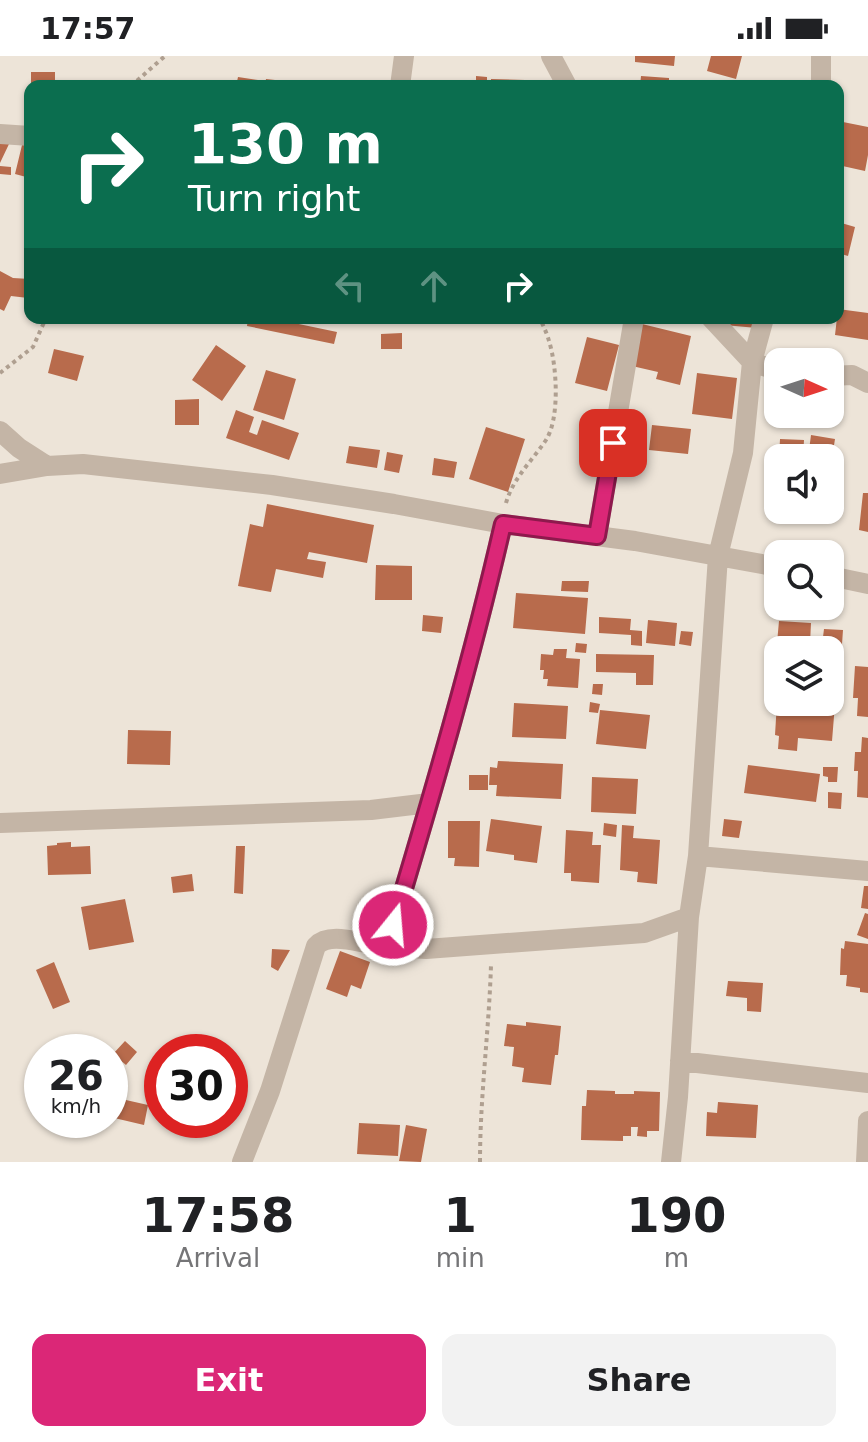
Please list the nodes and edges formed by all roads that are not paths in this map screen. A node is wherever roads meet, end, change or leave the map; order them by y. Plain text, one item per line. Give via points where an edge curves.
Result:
1 (404, 56) edge
2 (551, 56) edge
3 (821, 56) edge
4 (401, 80) edge
5 (564, 80) edge
6 (821, 80) edge
7 (0, 134) edge
8 (24, 136) edge
9 (633, 324) edge
10 (717, 324) edge
11 (762, 324) edge
12 (752, 362) junction
13 (764, 366) edge
14 (844, 375) edge
15 (868, 383) edge
16 (0, 431) edge
17 (47, 466) junction
18 (0, 474) edge
19 (502, 524) junction
20 (597, 536) junction
21 (718, 556) junction
22 (764, 564) edge
23 (844, 579) edge
24 (868, 584) edge
25 (429, 803) junction
26 (0, 823) edge
27 (698, 856) junction
28 (868, 871) edge
29 (689, 917) junction
30 (400, 944) junction
31 (680, 1061) junction
32 (868, 1083) edge
33 (868, 1121) edge
34 (242, 1162) edge
35 (671, 1162) edge
36 (866, 1162) edge

1 - 4 street
2 - 5 street
3 - 6 street
7 - 8 street
9 - 20 street
10 - 12 street
11 - 12 street
12 - 13 street
12 - 21 street via 743,453
14 - 15 street
16 - 17 street
17 - 18 street
17 - 19 street via 83,464 272,485
19 - 20 street
19 - 25 street via 480,624
20 - 21 street
21 - 22 street
21 - 27 street
23 - 24 street
25 - 26 street via 371,810
25 - 30 street via 393,925
27 - 28 street
27 - 29 street
29 - 30 street via 644,933 426,949
29 - 31 street
30 - 34 street via 334,939 316,946
31 - 32 street
31 - 35 street
33 - 36 street

